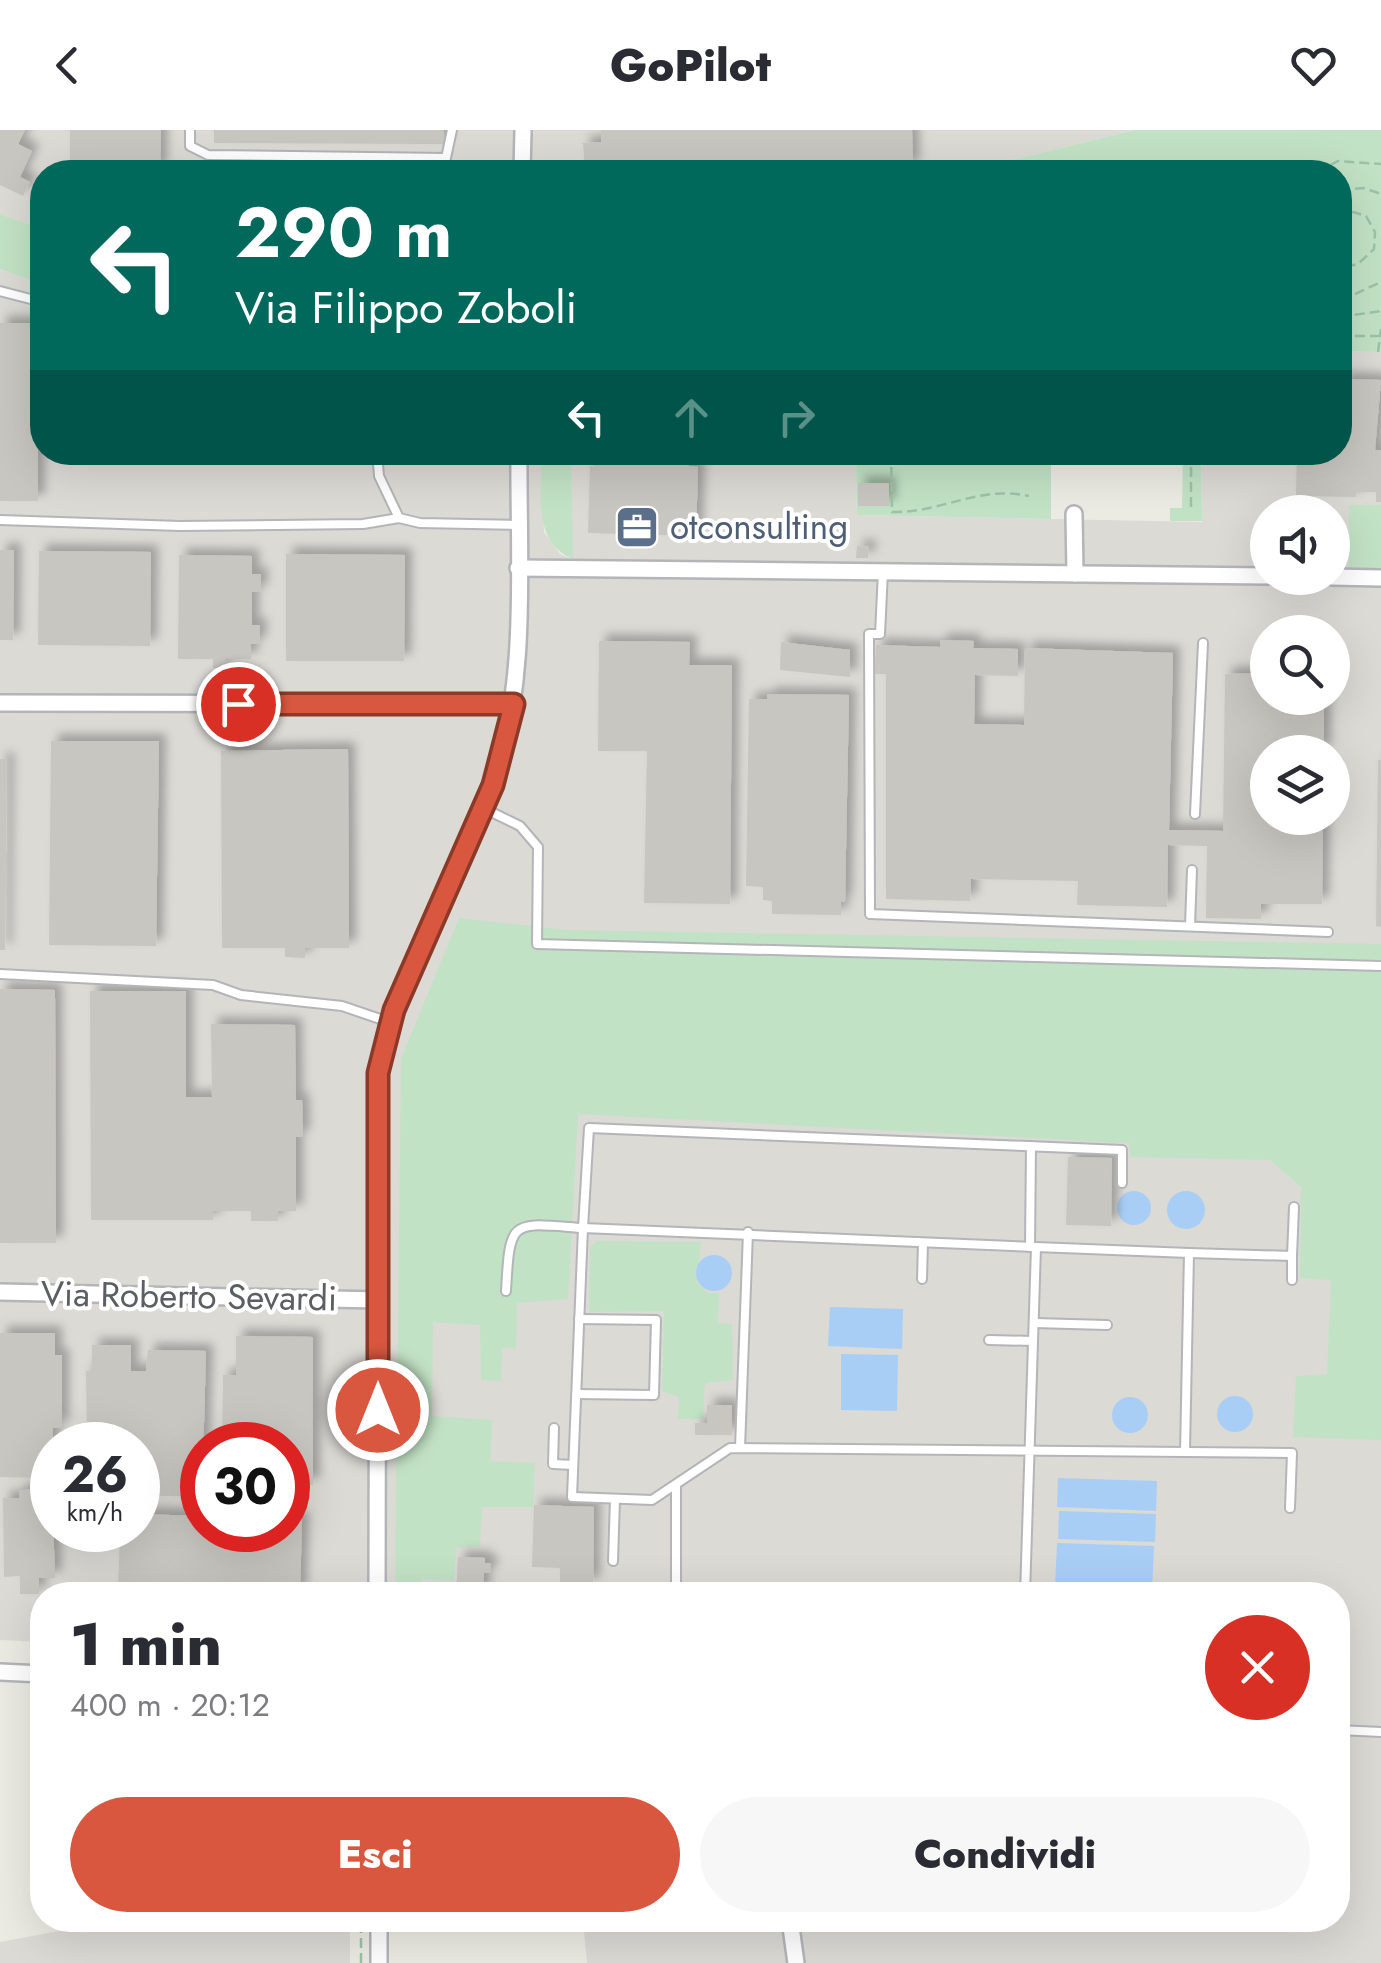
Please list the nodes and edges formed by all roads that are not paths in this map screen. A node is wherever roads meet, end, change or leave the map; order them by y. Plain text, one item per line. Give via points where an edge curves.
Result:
1 (190, 130) edge
2 (452, 130) edge
3 (522, 130) edge
4 (522, 160) edge
5 (0, 291) edge
6 (30, 299) edge
7 (378, 465) edge
8 (519, 465) edge
9 (1074, 514) dead end
10 (399, 518) junction
11 (0, 520) edge
12 (518, 526) junction
13 (518, 568) junction
14 (883, 571) junction
15 (1075, 574) junction
16 (1250, 576) edge
17 (1350, 577) edge
18 (1381, 578) edge
19 (1202, 643) dead end
20 (0, 703) edge
21 (514, 704) junction
22 (483, 808) junction
23 (1195, 814) dead end
24 (1192, 870) dead end
25 (1190, 926) junction
26 (1328, 932) dead end
27 (1381, 966) edge
28 (0, 974) edge
29 (390, 1022) junction
30 (1031, 1146) junction
31 (1122, 1183) dead end
32 (1294, 1207) dead end
33 (583, 1228) junction
34 (748, 1232) junction
35 (923, 1243) junction
36 (1033, 1247) junction
37 (1189, 1253) junction
38 (1292, 1256) junction
39 (922, 1278) dead end
40 (1292, 1280) dead end
41 (506, 1291) dead end
42 (0, 1292) edge
43 (378, 1300) junction
44 (579, 1319) junction
45 (1034, 1323) junction
46 (1107, 1325) dead end
47 (989, 1340) dead end
48 (1033, 1341) junction
49 (577, 1394) junction
50 (554, 1428) dead end
51 (740, 1448) junction
52 (1030, 1450) junction
53 (1185, 1452) junction
54 (573, 1465) junction
55 (676, 1484) junction
56 (616, 1498) junction
57 (1290, 1508) dead end
58 (613, 1561) dead end
59 (377, 1582) edge
60 (676, 1582) edge
61 (1025, 1582) edge
62 (0, 1672) edge
63 (30, 1673) edge
64 (1350, 1731) edge
65 (1381, 1732) edge
66 (379, 1932) edge
67 (792, 1932) edge
68 (379, 1963) edge
69 (796, 1963) edge

1 - 2 lane via 190,146 208,155 446,158
3 - 4 street
5 - 6 lane
7 - 10 lane
8 - 12 street
9 - 15 street
10 - 11 lane via 198,526
10 - 12 lane
12 - 13 street
13 - 14 street
13 - 21 street
14 - 15 street
14 - 25 lane via 880,634 869,634 870,914
15 - 16 street
17 - 18 street
19 - 23 lane
20 - 21 street
21 - 22 street
22 - 27 lane via 520,826 538,847 537,944
22 - 29 street
24 - 25 lane
25 - 26 lane
28 - 29 lane via 213,985 240,995 342,1006
29 - 43 street via 378,1073
30 - 31 lane via 1122,1150
30 - 33 lane via 588,1128
30 - 36 lane
32 - 38 lane
33 - 34 lane
33 - 41 lane via 524,1225 514,1231
33 - 44 lane
34 - 35 lane
34 - 51 lane
35 - 36 lane
35 - 39 lane
36 - 37 lane
36 - 45 lane
37 - 38 lane
37 - 53 lane
38 - 40 lane
42 - 43 street, Via Roberto Sevardi
43 - 59 street
44 - 49 lane
44 - 49 lane via 656,1320 654,1395
45 - 46 lane
45 - 48 lane
47 - 48 lane
48 - 52 lane
49 - 54 lane
50 - 54 lane via 552,1464
51 - 52 lane
51 - 55 lane
52 - 53 lane
52 - 61 lane
53 - 57 lane via 1292,1453
54 - 56 lane via 572,1497
55 - 56 lane via 652,1500
55 - 60 lane
56 - 58 lane
62 - 63 street
64 - 65 lane
66 - 68 street
67 - 69 street

